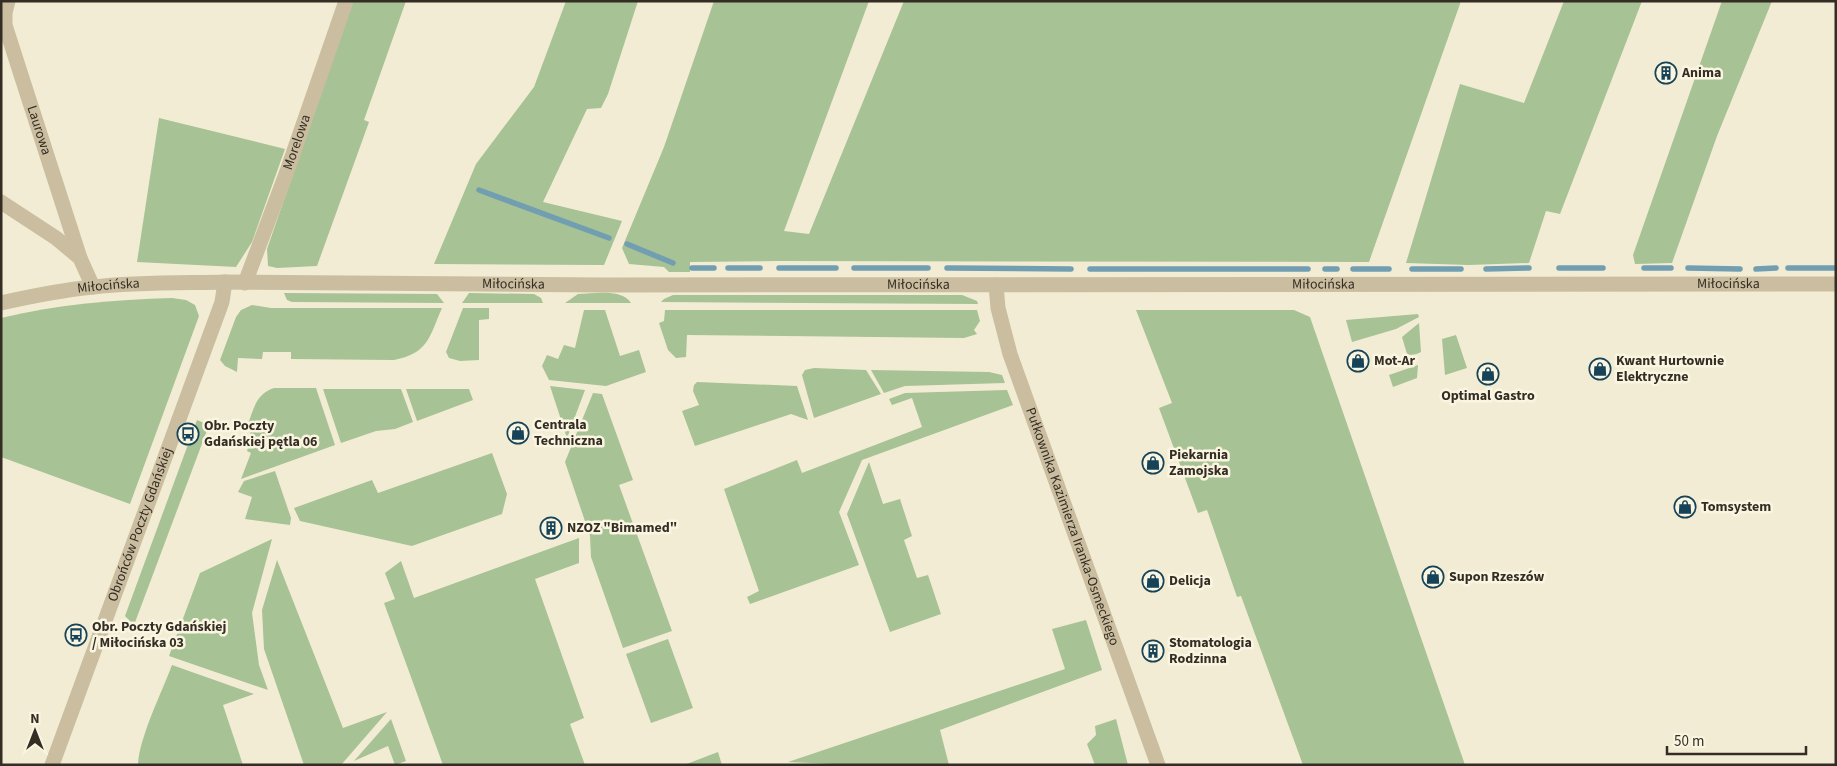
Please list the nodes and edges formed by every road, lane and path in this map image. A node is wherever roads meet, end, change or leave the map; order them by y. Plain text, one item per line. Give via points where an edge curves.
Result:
1 (8, 1) edge
2 (346, 1) edge
3 (1, 202) edge
4 (80, 258) junction
5 (224, 282) junction
6 (245, 283) junction
7 (1836, 284) edge
8 (996, 285) junction
9 (93, 287) junction
10 (1, 303) edge
11 (52, 765) edge
12 (1158, 765) edge

1 - 4 street, Laurowa via 5,25
2 - 6 street, Morelowa
3 - 4 street, Laurowa
4 - 9 street, Laurowa
5 - 6 street, Miłocińska
5 - 9 street, Miłocińska
5 - 11 street, Obrońców Poczty Gdańskiej via 222,302
6 - 8 street, Miłocińska
7 - 8 street, Miłocińska
8 - 12 street, Pułkownika Kazimierza Iranka-Osmeckiego via 998,308 1010,354
9 - 10 street, Miłocińska

